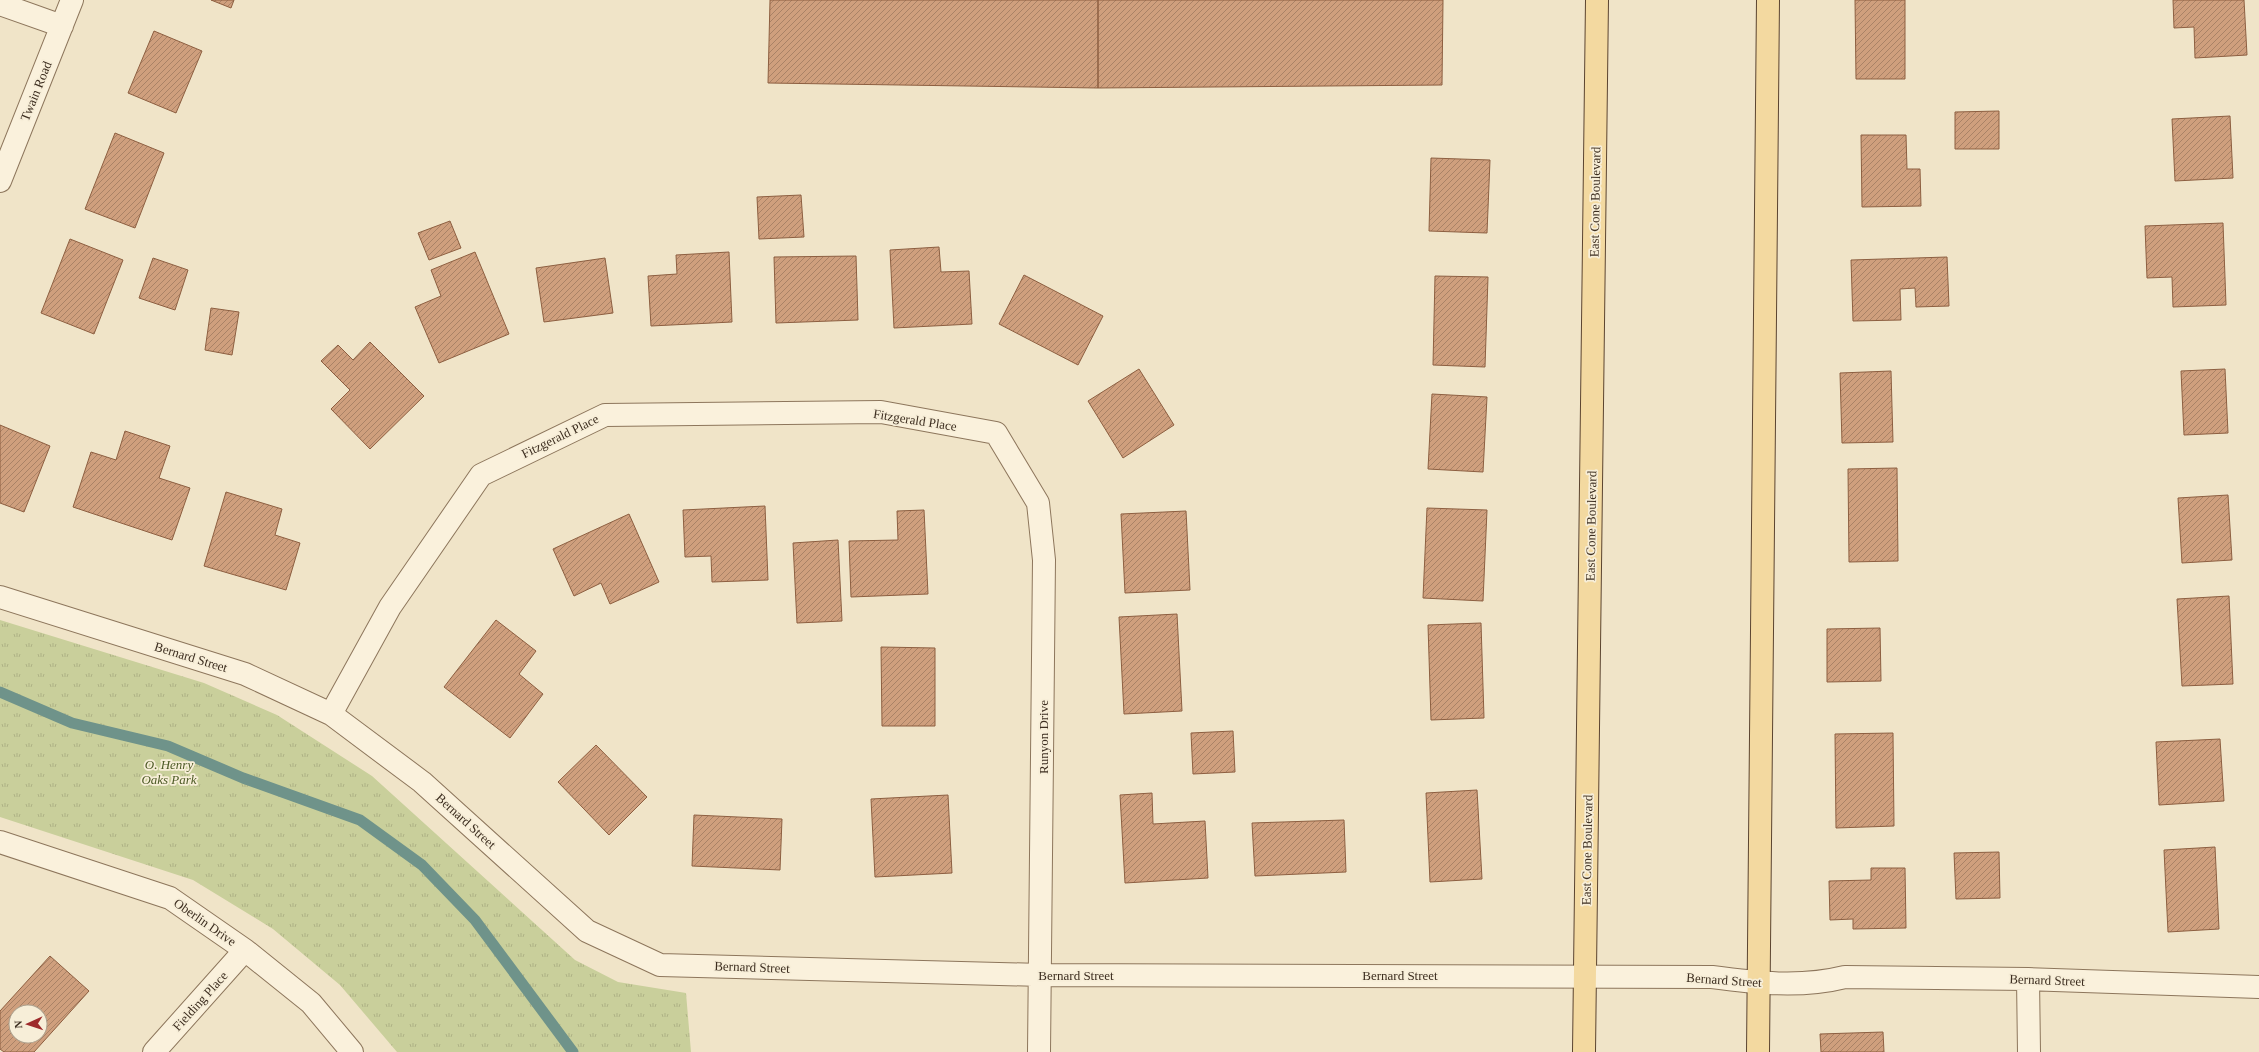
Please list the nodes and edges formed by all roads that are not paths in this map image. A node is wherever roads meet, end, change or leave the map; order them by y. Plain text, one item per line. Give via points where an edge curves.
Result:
1 (72, 0) edge
2 (1597, 0) edge
3 (1752, 0) edge
4 (1768, 0) edge
5 (0, 4) edge
6 (62, 26) junction
7 (1768, 45) junction
8 (0, 181) edge
9 (996, 433) joint
10 (0, 597) edge
11 (330, 714) junction
12 (0, 842) edge
13 (245, 950) junction
14 (1041, 975) junction
15 (1585, 976) junction
16 (2028, 979) junction
17 (1759, 983) junction
18 (2259, 987) edge
19 (154, 1052) edge
20 (352, 1052) edge
21 (1039, 1052) edge
22 (1584, 1052) edge
23 (1758, 1052) edge
24 (2029, 1052) edge

1 - 6 street, Twain Road
2 - 15 main road, East Cone Boulevard
3 - 7 main road
4 - 7 main road
5 - 6 street
6 - 8 street, Twain Road
7 - 17 main road
9 - 11 street, Fitzgerald Place via 881,412 605,415 481,475 390,607
9 - 14 street, Runyon Drive via 1038,503 1044,560
10 - 11 street, Bernard Street via 245,674
11 - 14 street, Bernard Street via 422,782 587,931 660,964
12 - 13 street, Oberlin Drive via 170,898
13 - 19 street, Fielding Place
13 - 20 street, Oberlin Drive via 312,1003
14 - 15 street, Bernard Street
14 - 21 street, Runyon Drive
15 - 17 street, Bernard Street via 1712,977
15 - 22 main road, East Cone Boulevard
16 - 17 street, Bernard Street via 1845,977 1820,984
16 - 18 street, Bernard Street
16 - 24 street
17 - 23 main road

